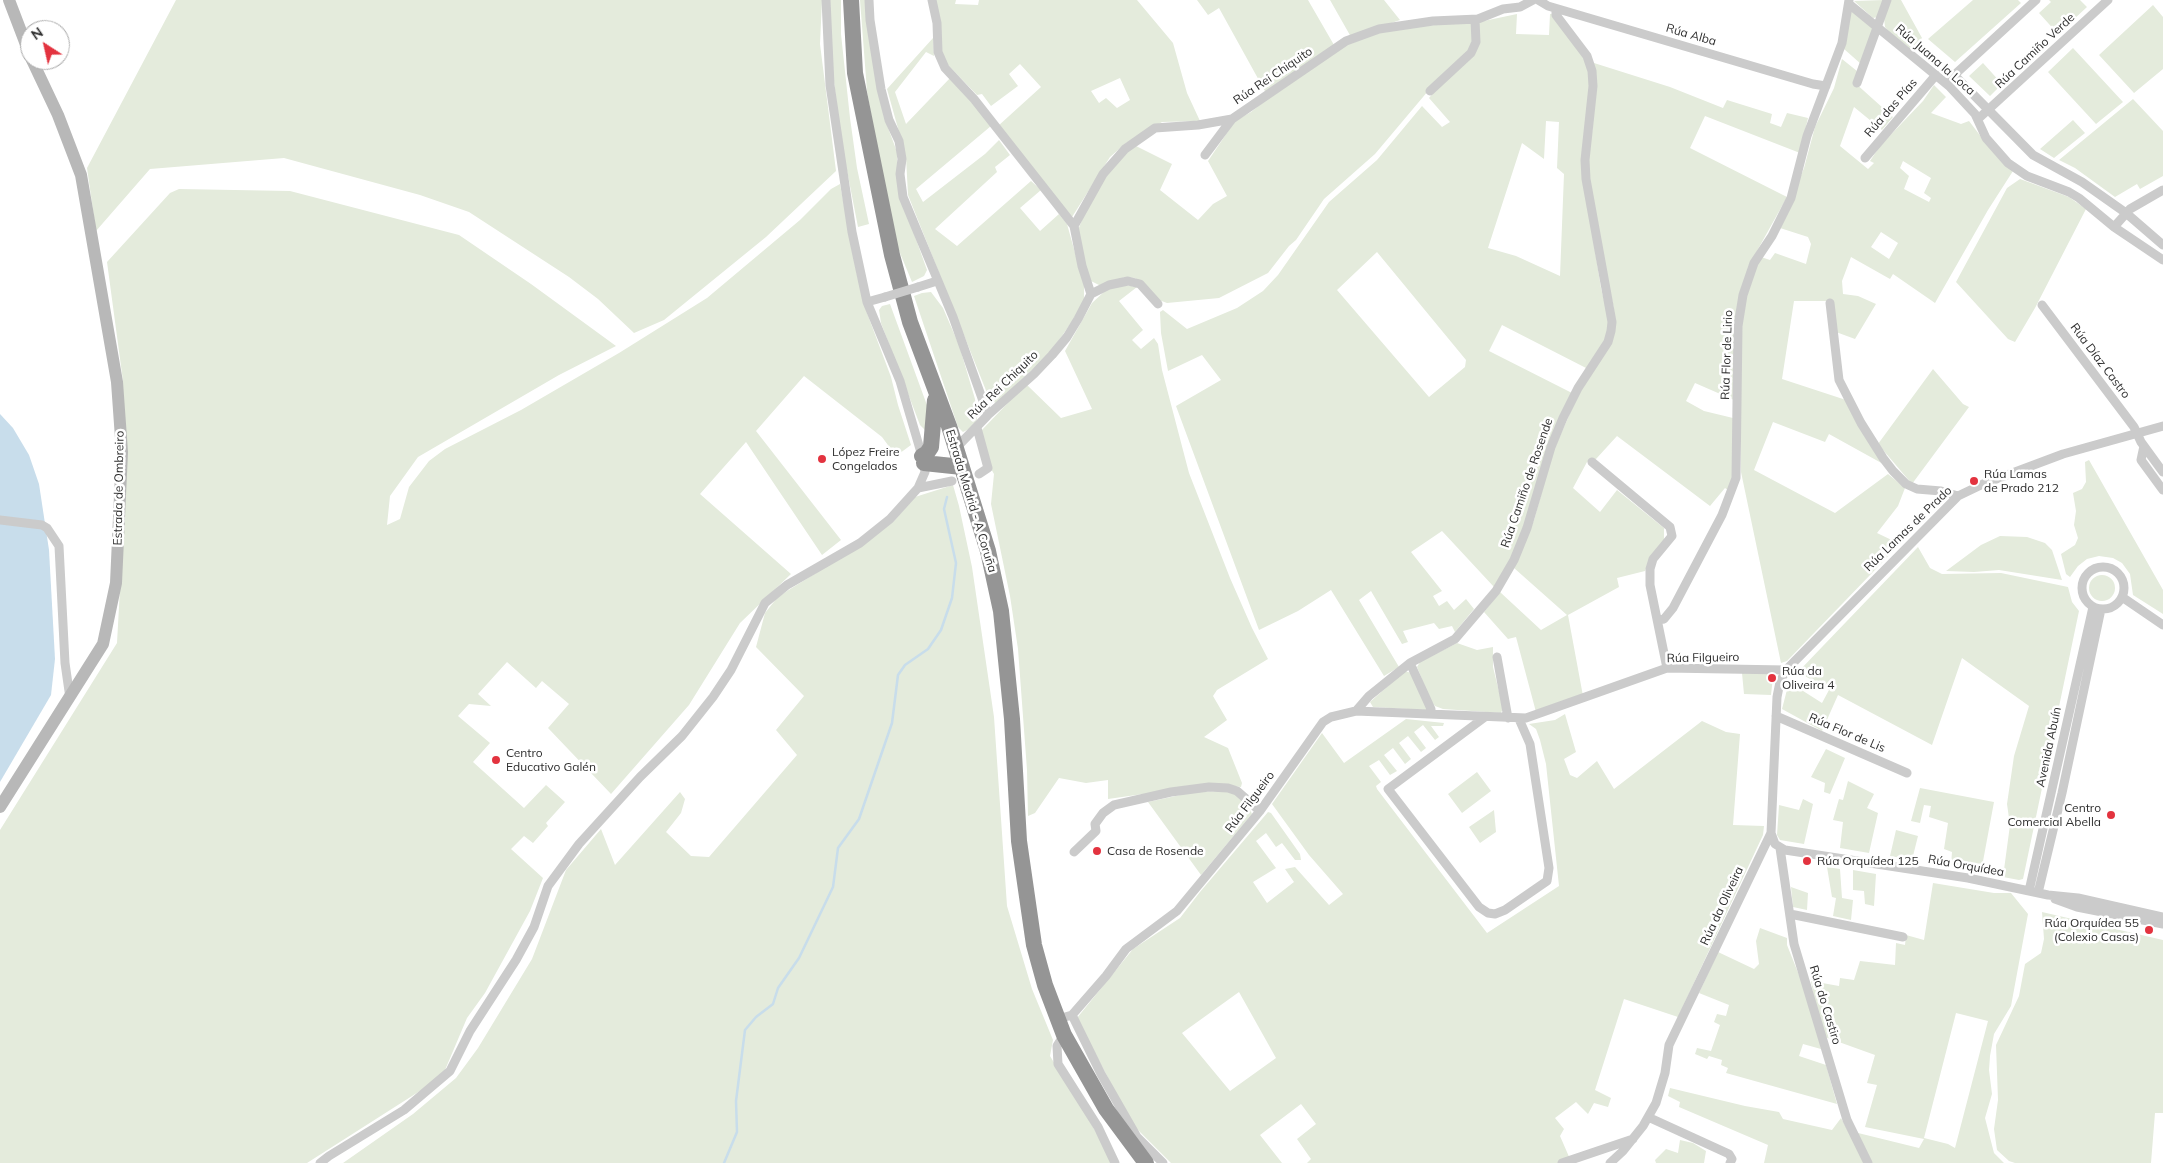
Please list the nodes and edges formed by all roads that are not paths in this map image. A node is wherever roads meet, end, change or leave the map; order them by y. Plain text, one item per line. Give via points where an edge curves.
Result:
1 (9, 0) edge
2 (826, 0) edge
3 (851, 0) edge
4 (869, 0) edge
5 (932, 0) edge
6 (1533, 0) edge
7 (1538, 0) edge
8 (1887, 0) edge
9 (2036, 0) edge
10 (2108, 0) edge
11 (1849, 2) edge
12 (1553, 5) edge
13 (1474, 20) junction
14 (1879, 27) junction
15 (20, 29) edge
16 (37, 70) edge
17 (1936, 75) junction
18 (1954, 75) junction
19 (1857, 83) dead end
20 (1945, 83) junction
21 (1826, 86) junction
22 (1430, 91) dead end
23 (1990, 110) junction
24 (1232, 119) junction
25 (1978, 120) junction
26 (1205, 155) dead end
27 (1865, 158) dead end
28 (2163, 190) edge
29 (2126, 213) junction
30 (1074, 226) junction
31 (2114, 227) junction
32 (2163, 245) edge
33 (2163, 260) edge
34 (937, 281) junction
35 (1091, 294) junction
36 (866, 302) junction
37 (1830, 303) dead end
38 (1158, 304) dead end
39 (2042, 305) dead end
40 (935, 391) junction
41 (988, 415) junction
42 (2163, 426) edge
43 (977, 428) junction
44 (2137, 433) junction
45 (2144, 446) junction
46 (956, 448) junction
47 (923, 460) junction
48 (1592, 462) dead end
49 (962, 467) junction
50 (2163, 472) edge
51 (979, 474) dead end
52 (952, 481) dead end
53 (918, 488) junction
54 (2163, 490) edge
55 (1958, 496) junction
56 (0, 520) edge
57 (2122, 597) junction
58 (2097, 608) junction
59 (1658, 620) junction
60 (2163, 625) edge
61 (1497, 657) dead end
62 (1410, 663) junction
63 (1667, 668) junction
64 (1786, 670) junction
65 (70, 698) junction
66 (1356, 711) junction
67 (1431, 714) junction
68 (1776, 716) junction
69 (1485, 717) junction
70 (1508, 718) junction
71 (1519, 719) junction
72 (1907, 773) dead end
73 (0, 807) edge
74 (1260, 811) junction
75 (1771, 833) junction
76 (1780, 848) junction
77 (1074, 852) dead end
78 (2034, 892) junction
79 (2048, 895) junction
80 (1790, 914) junction
81 (2163, 917) edge
82 (2163, 924) edge
83 (1903, 937) dead end
84 (1065, 1017) junction
85 (1064, 1035) junction
86 (1648, 1117) junction
87 (1633, 1139) junction
88 (320, 1163) edge
89 (1115, 1163) edge
90 (1146, 1163) edge
91 (1162, 1163) edge
92 (1562, 1163) edge
93 (1610, 1163) edge
94 (1730, 1163) edge
95 (1868, 1163) edge

1 - 15 street
2 - 36 street via 835,127
3 - 40 highway, Estrada Madrid - A Coruña via 855,74 881,207 910,322
4 - 34 street via 881,89 889,120 899,141 903,197
5 - 30 street via 938,52 945,68 974,99
6 - 13 street, Rúa Rei Chiquito
7 - 12 street, Rúa Alba
8 - 14 street
9 - 18 street
10 - 23 street, Rúa Camiño Verde
11 - 14 street, Rúa Juana la Loca
11 - 21 street, Rúa Flor de Lirio via 1842,43
12 - 21 street, Rúa Alba
12 - 62 street, Rúa Camiño de Rosende via 1556,15 1587,56 1592,71 1586,179 1612,322 1611,332 1563,418 1527,528 1496,591 1455,639
13 - 22 street via 1476,42 1471,53
13 - 24 street, Rúa Rei Chiquito via 1433,21 1379,29 1346,41
14 - 17 street, Rúa Juana la Loca
14 - 19 street
16 - 65 street, Estrada de Ombreiro via 81,175 117,382 122,452 116,582 109,618 103,644
17 - 20 street, Rúa Juana la Loca
17 - 27 street, Rúa das Pías
18 - 20 street
18 - 23 street, Rúa Juana la Loca
20 - 25 street, Rúa Juana la Loca
21 - 59 street, Rúa Flor de Lirio via 1807,136 1791,198 1754,263 1743,295 1738,326 1736,478 1722,515 1672,608 1664,619
23 - 25 street, Rúa Camiño Verde
23 - 29 street, Rúa Juana la Loca via 2033,155 2082,182
24 - 26 street
24 - 30 street, Rúa Rei Chiquito via 1156,128 1146,134 1124,149 1103,174
25 - 31 street, Rúa Juana la Loca via 1991,146 2013,167 2027,176 2069,192
28 - 29 street
29 - 31 street
29 - 32 street, Rúa Juana la Loca
30 - 35 street
31 - 33 street, Rúa Juana la Loca
34 - 36 street, bridge
34 - 41 street
35 - 38 street via 1128,281 1140,284
35 - 41 street, Rúa Rei Chiquito via 1067,337 1034,374
36 - 47 street via 900,381
37 - 55 street via 1839,380 1883,458 1906,484
39 - 44 street, Rúa Díaz Castro
40 - 46 highway, Estrada Madrid - A Coruña
40 - 47 highway via 932,447
41 - 43 street, Rúa Rei Chiquito
42 - 44 street, Rúa Lamas de Prado
43 - 46 street, Rúa Rei Chiquito
43 - 51 street via 988,468
44 - 45 street, Rúa Díaz Castro
44 - 55 street, Rúa Lamas de Prado via 2063,454
45 - 50 street
45 - 54 street via 2141,460
46 - 49 highway, Estrada Madrid - A Coruña
47 - 49 highway
47 - 53 street via 925,472
48 - 59 street via 1670,527 1672,536 1653,559 1650,569
49 - 84 highway, Estrada Madrid - A Coruña via 988,551 1001,611 1012,719 1018,841 1034,945 1045,985
52 - 53 street
53 - 88 street via 890,518 860,543 786,585 765,603 732,670 713,697 682,736 579,844 548,886 534,927 470,1031 450,1071 404,1110
55 - 64 street, Rúa Lamas de Prado
56 - 65 street via 42,525 59,546
57 - 58 street via 2109,608
57 - 58 street via 2120,576 2112,569 2101,567 2090,571 2082,590 2085,600
57 - 60 street
58 - 78 street, Avenida Abuín
59 - 63 street
61 - 70 street
62 - 66 street, Rúa Camiño de Rosende via 1369,696
62 - 67 street
63 - 64 street, Rúa Filgueiro
63 - 71 street, Rúa Filgueiro
64 - 68 street, Rúa da Oliveira via 1780,682
65 - 73 street, Estrada de Ombreiro
66 - 67 street, Rúa Filgueiro
66 - 74 street, Rúa Filgueiro via 1323,722
67 - 69 street, Rúa Filgueiro
68 - 72 street, Rúa Flor de Lis
68 - 75 street, Rúa da Oliveira
69 - 70 street, Rúa Filgueiro
69 - 71 street via 1388,789 1479,907 1495,914 1547,881 1549,868 1530,744
70 - 71 street, Rúa Filgueiro
74 - 77 street via 1237,791 1228,788 1209,786 1171,792 1114,805 1103,813 1095,824 1096,831
74 - 84 street, Rúa Filgueiro via 1177,912 1126,949 1106,976
75 - 76 street via 1772,840
75 - 86 street, Rúa da Oliveira via 1669,1045 1665,1073
76 - 78 street, Rúa Orquídea via 1968,878
76 - 80 street, Rúa do Castiro
78 - 79 street, Rúa Orquídea
79 - 81 street, Rúa Orquídea via 2078,898
79 - 82 street, Rúa Orquídea via 2077,907
80 - 83 street
80 - 95 street, Rúa do Castiro via 1794,944 1847,1120
84 - 85 highway, Estrada Madrid - A Coruña
84 - 91 street via 1083,1040 1137,1137
85 - 89 street via 1057,1046 1058,1064 1098,1127
85 - 90 highway, Estrada Madrid - A Coruña via 1106,1109
86 - 87 street, Rúa da Oliveira
86 - 94 street via 1729,1154
87 - 92 street
87 - 93 street, Rúa da Oliveira

